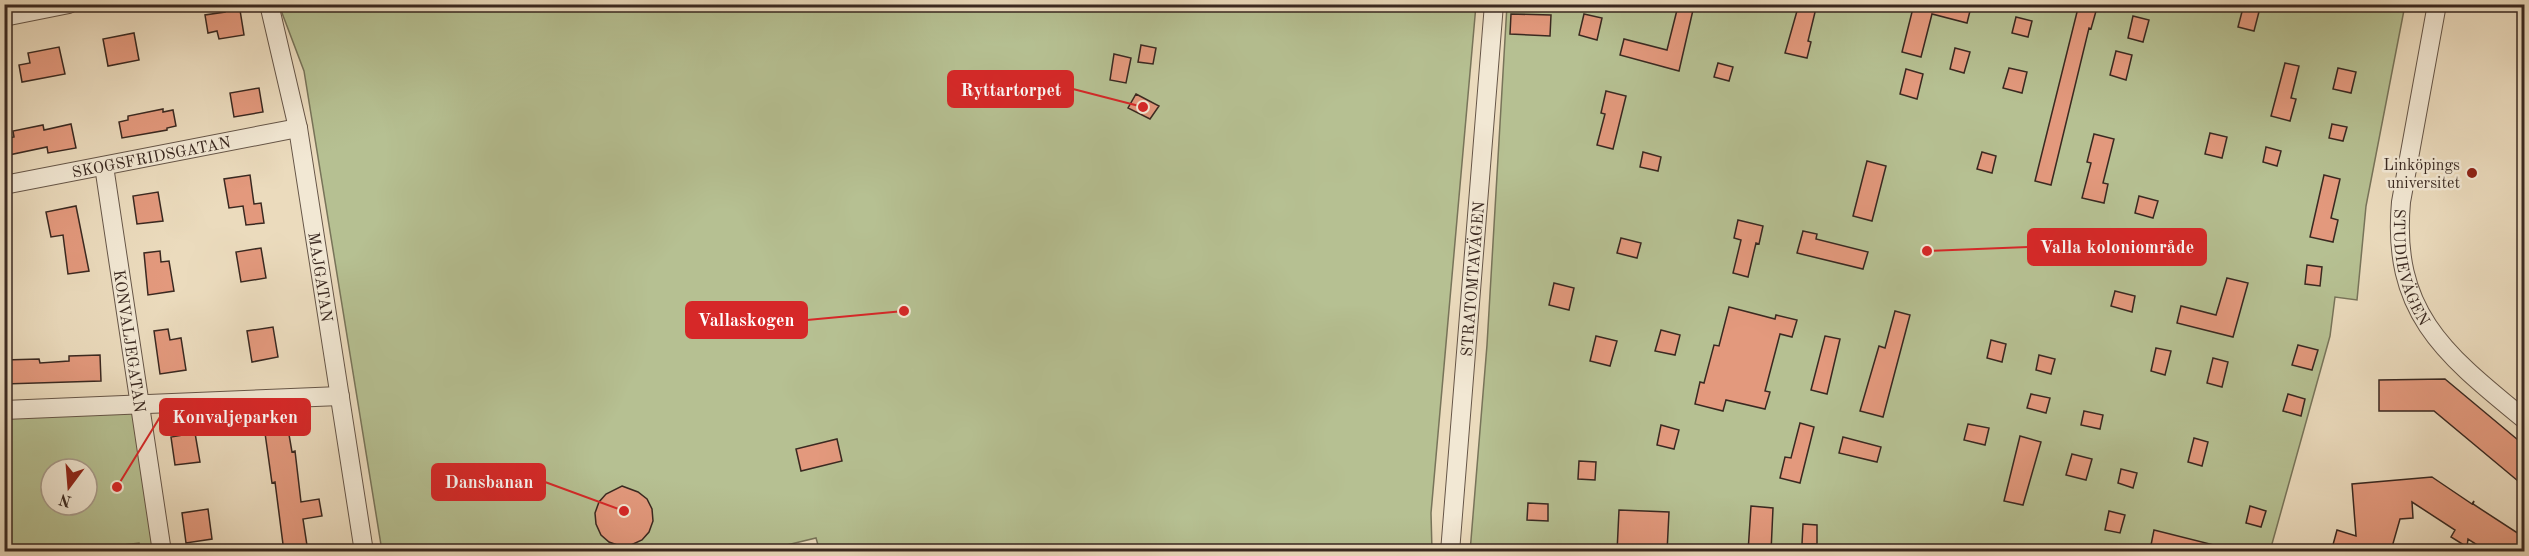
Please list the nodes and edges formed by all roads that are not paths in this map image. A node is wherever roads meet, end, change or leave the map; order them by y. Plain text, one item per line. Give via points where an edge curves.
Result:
1 (269, 4) edge
2 (1494, 4) edge
3 (2437, 4) edge
4 (65, 5) edge
5 (4, 17) edge
6 (298, 128) junction
7 (104, 165) junction
8 (4, 186) edge
9 (340, 396) junction
10 (141, 404) junction
11 (4, 410) edge
12 (2524, 419) edge
13 (162, 552) edge
14 (364, 552) edge
15 (1450, 552) edge

1 - 6 street, MAJGATAN
2 - 15 street, STRATOMTAVÄGEN
3 - 12 street, STUDIEVÄGEN via 2401,202 2398,229 2404,275 2424,320 2439,342
4 - 5 street
6 - 7 street, SKOGSFRIDSGATAN
6 - 9 street, MAJGATAN
7 - 8 street, SKOGSFRIDSGATAN
7 - 10 street, KONVALJEGATAN
9 - 10 street
9 - 14 street, MAJGATAN
10 - 11 street
10 - 13 street, KONVALJEGATAN

